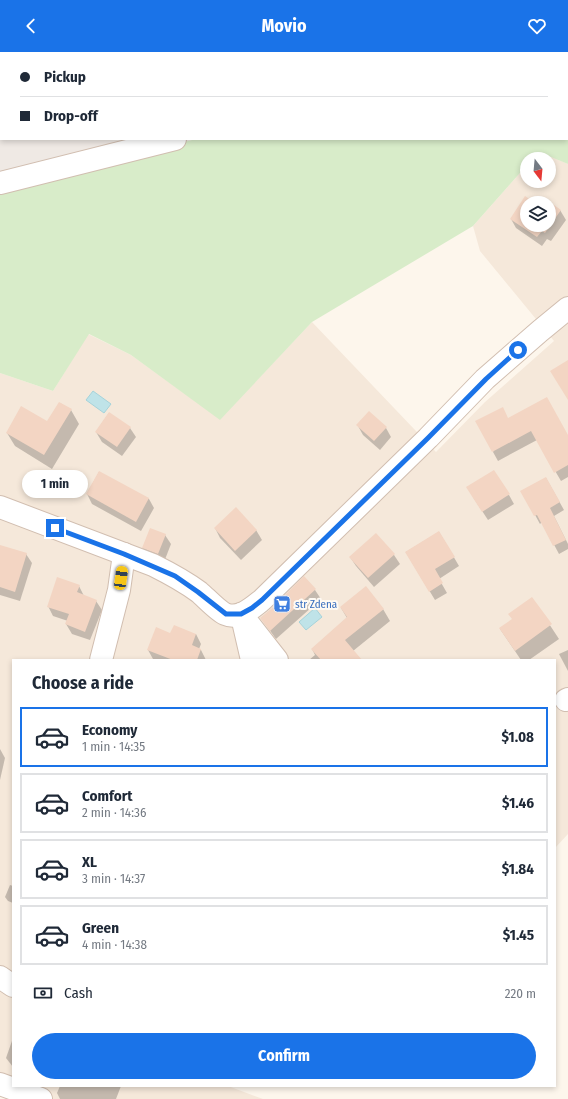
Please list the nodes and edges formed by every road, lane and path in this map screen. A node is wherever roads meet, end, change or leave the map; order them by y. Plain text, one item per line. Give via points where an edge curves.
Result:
1 (171, 140) edge
2 (0, 183) edge
3 (568, 308) edge
4 (0, 507) edge
5 (124, 554) junction
6 (241, 614) junction
7 (101, 659) edge
8 (252, 659) edge
9 (276, 659) edge
10 (0, 977) edge
11 (12, 985) edge
12 (0, 1084) edge
13 (41, 1099) edge

1 - 2 street
3 - 6 street via 486,379 262,600
4 - 5 street
5 - 6 street via 175,576 226,614
5 - 7 street via 119,590
6 - 8 street
6 - 9 street
10 - 11 street
12 - 13 street

